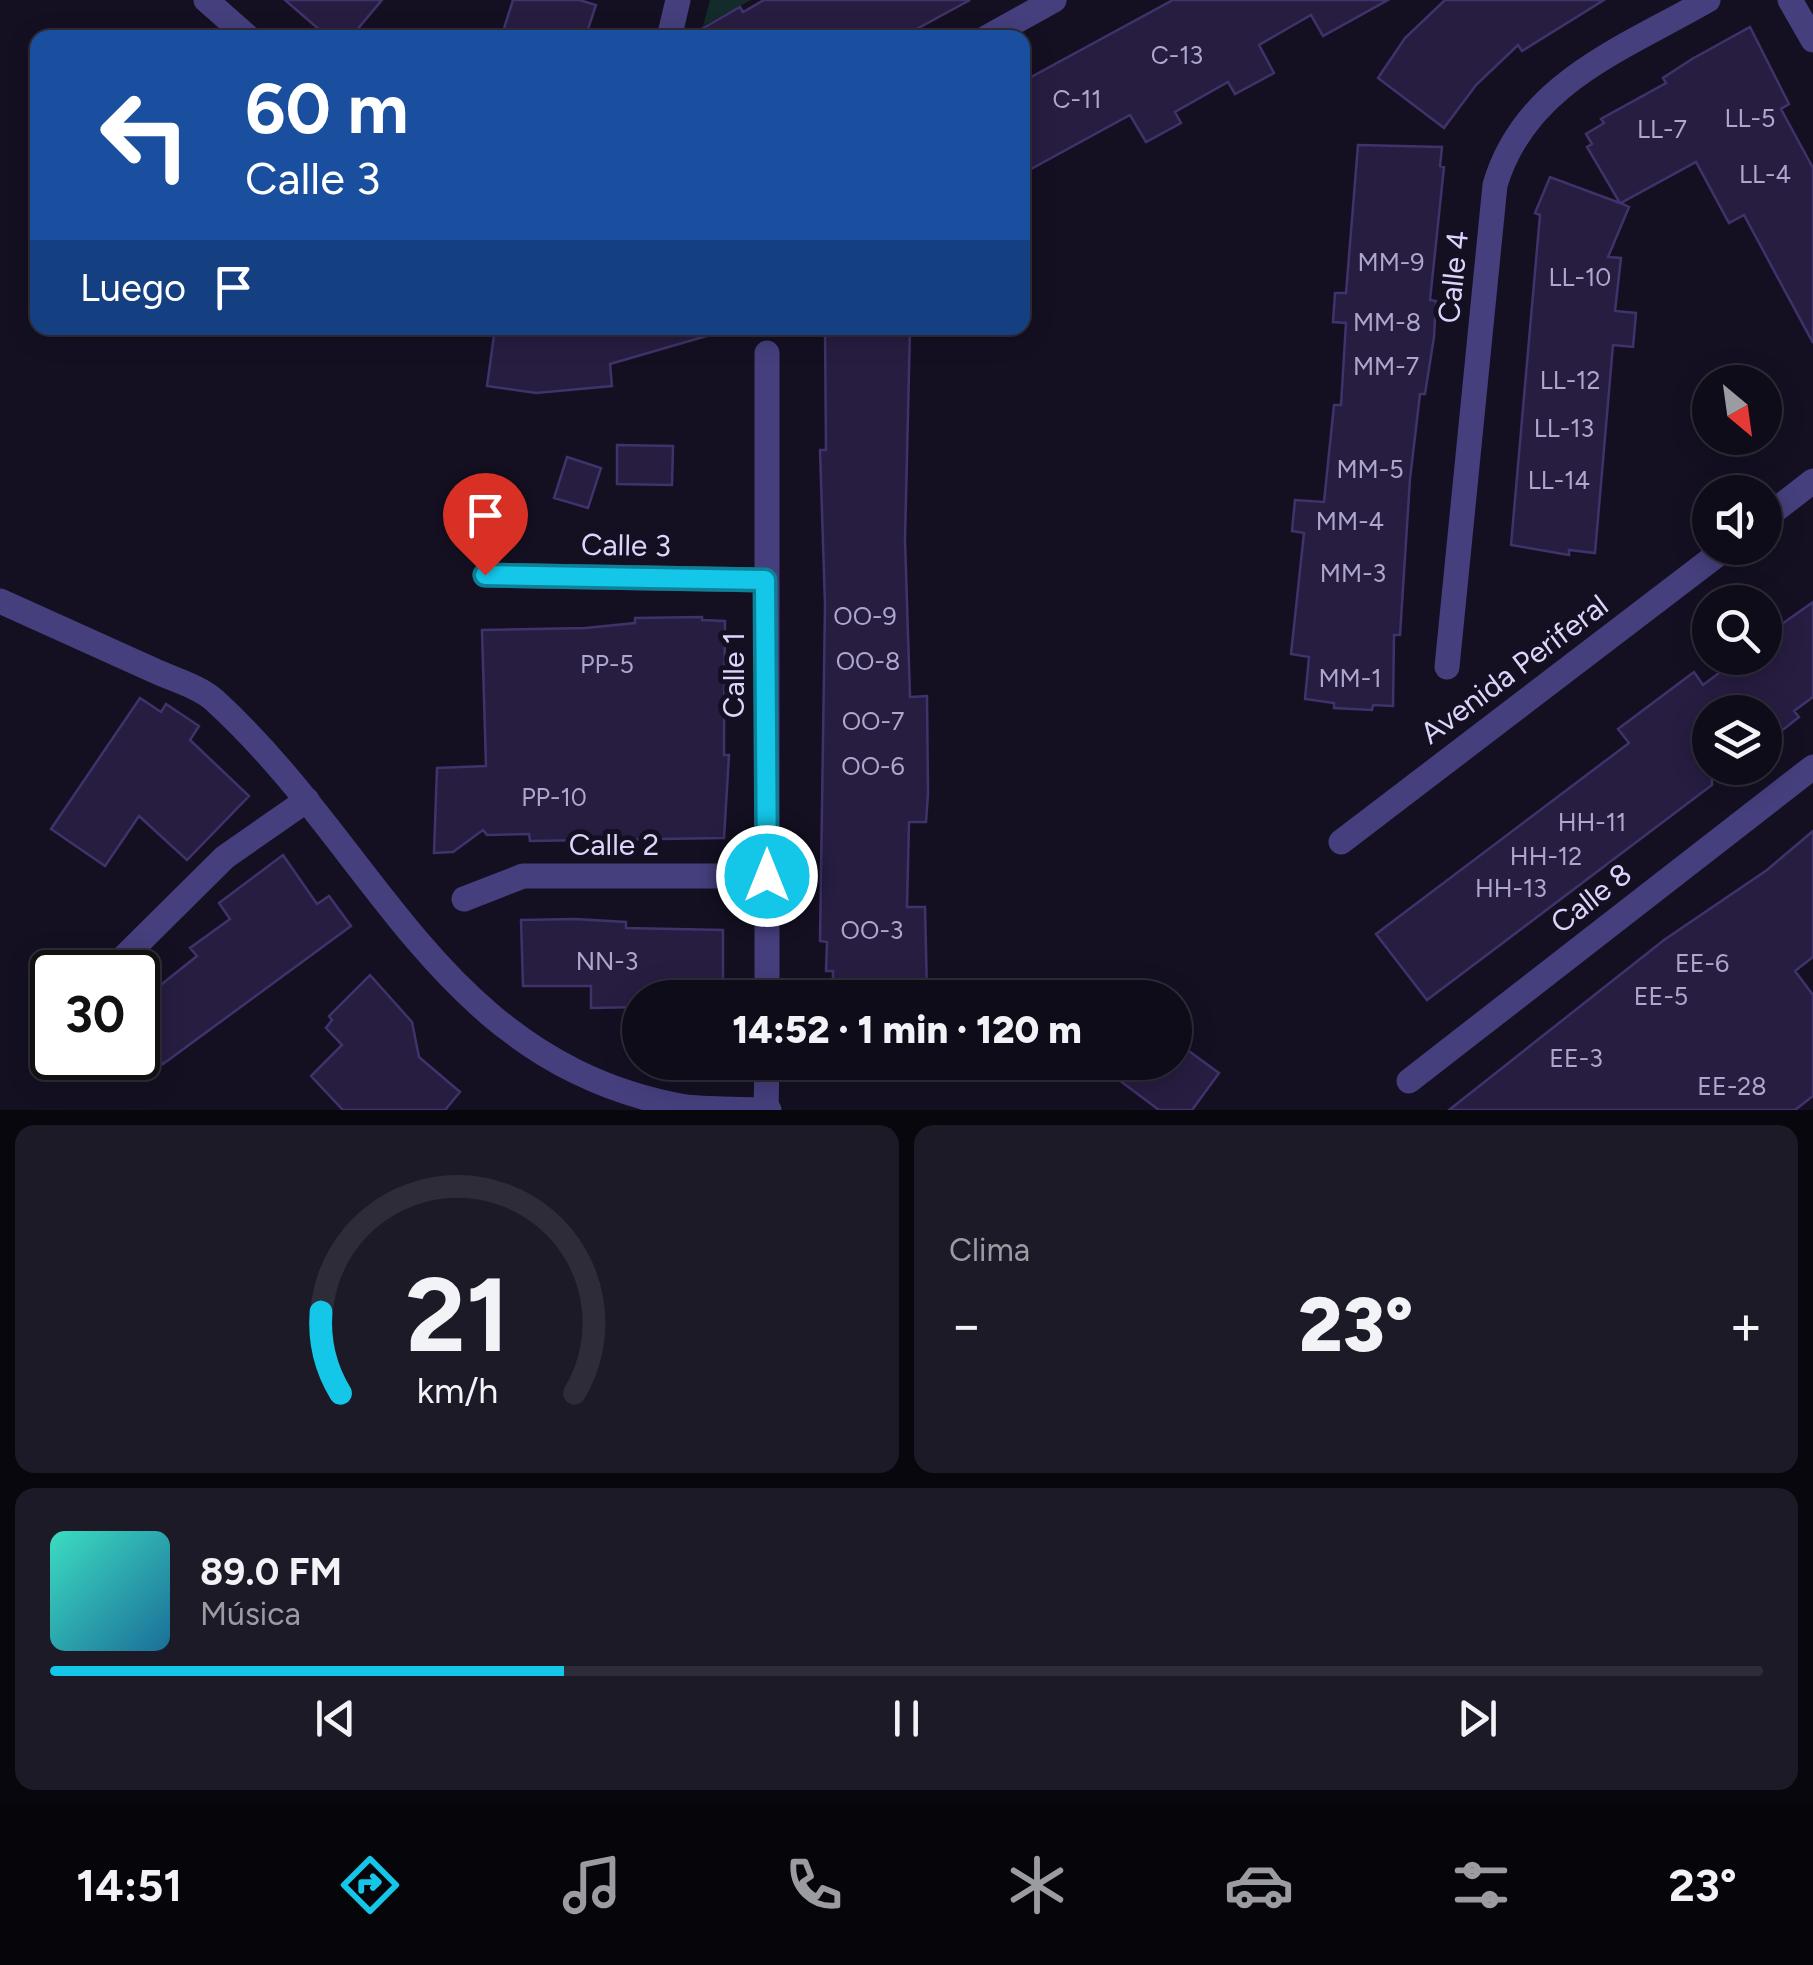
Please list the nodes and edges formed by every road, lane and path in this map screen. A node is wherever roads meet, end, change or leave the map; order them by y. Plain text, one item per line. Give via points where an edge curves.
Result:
1 (678, 0) edge
2 (1054, 0) edge
3 (1708, 0) edge
4 (1790, 0) edge
5 (211, 2) edge
6 (241, 30) edge
7 (672, 30) edge
8 (1000, 30) edge
9 (1813, 40) edge
10 (768, 353) dead end
11 (1813, 481) edge
12 (1782, 505) edge
13 (1704, 565) edge
14 (485, 575) dead end
15 (765, 580) junction
16 (0, 601) edge
17 (1447, 667) dead end
18 (1813, 767) edge
19 (307, 800) junction
20 (1341, 842) dead end
21 (767, 876) junction
22 (464, 899) dead end
23 (131, 950) edge
24 (767, 980) edge
25 (767, 1080) edge
26 (1409, 1081) dead end
27 (768, 1110) edge

1 - 7 street
2 - 8 street
3 - 17 street, Calle 4 via 1546,96 1504,155 1495,184
4 - 9 street
5 - 6 street
10 - 15 street, Calle 1
11 - 12 street
13 - 20 street, Avenida Periferal
14 - 15 street, Calle 3
15 - 21 street, Calle 1
16 - 19 street via 210,696
18 - 26 street, Calle 8
19 - 23 street via 224,857
19 - 27 street via 440,972 518,1039 582,1076 635,1094 688,1107
21 - 22 street, Calle 2 via 524,876
21 - 24 street, Calle 1
25 - 27 street

